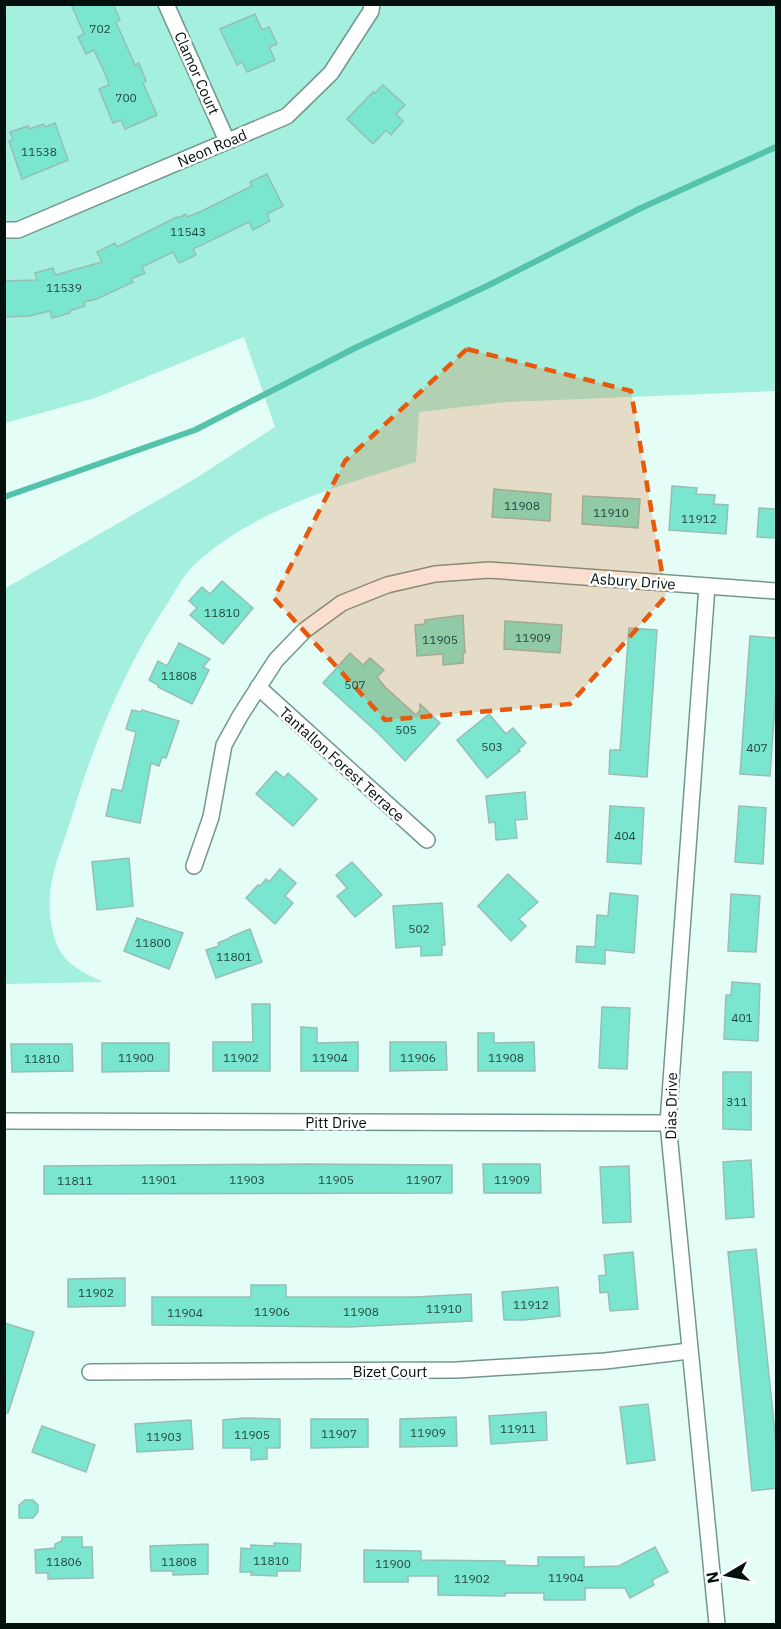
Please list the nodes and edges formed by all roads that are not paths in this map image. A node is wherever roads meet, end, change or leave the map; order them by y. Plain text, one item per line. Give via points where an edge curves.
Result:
1 (166, 4) edge
2 (372, 4) edge
3 (227, 141) junction
4 (4, 230) edge
5 (707, 586) junction
6 (777, 591) edge
7 (258, 687) junction
8 (427, 840) dead end
9 (194, 866) dead end
10 (4, 1121) edge
11 (668, 1123) junction
12 (689, 1351) junction
13 (90, 1372) dead end
14 (717, 1624) edge

1 - 3 street, Clamor Court
2 - 3 street, Neon Road via 331,73 287,116
3 - 4 street, Neon Road via 18,230
5 - 6 street, Asbury Drive
5 - 7 street, Asbury Drive via 489,570 416,578 342,603 305,630 276,660
5 - 11 street, Dias Drive
7 - 8 street, Tantallon Forest Terrace
7 - 9 street, Asbury Drive via 224,745 211,817
10 - 11 street, Pitt Drive
11 - 12 street, Dias Drive
12 - 13 street, Bizet Court via 605,1361 457,1370
12 - 14 street, Dias Drive

